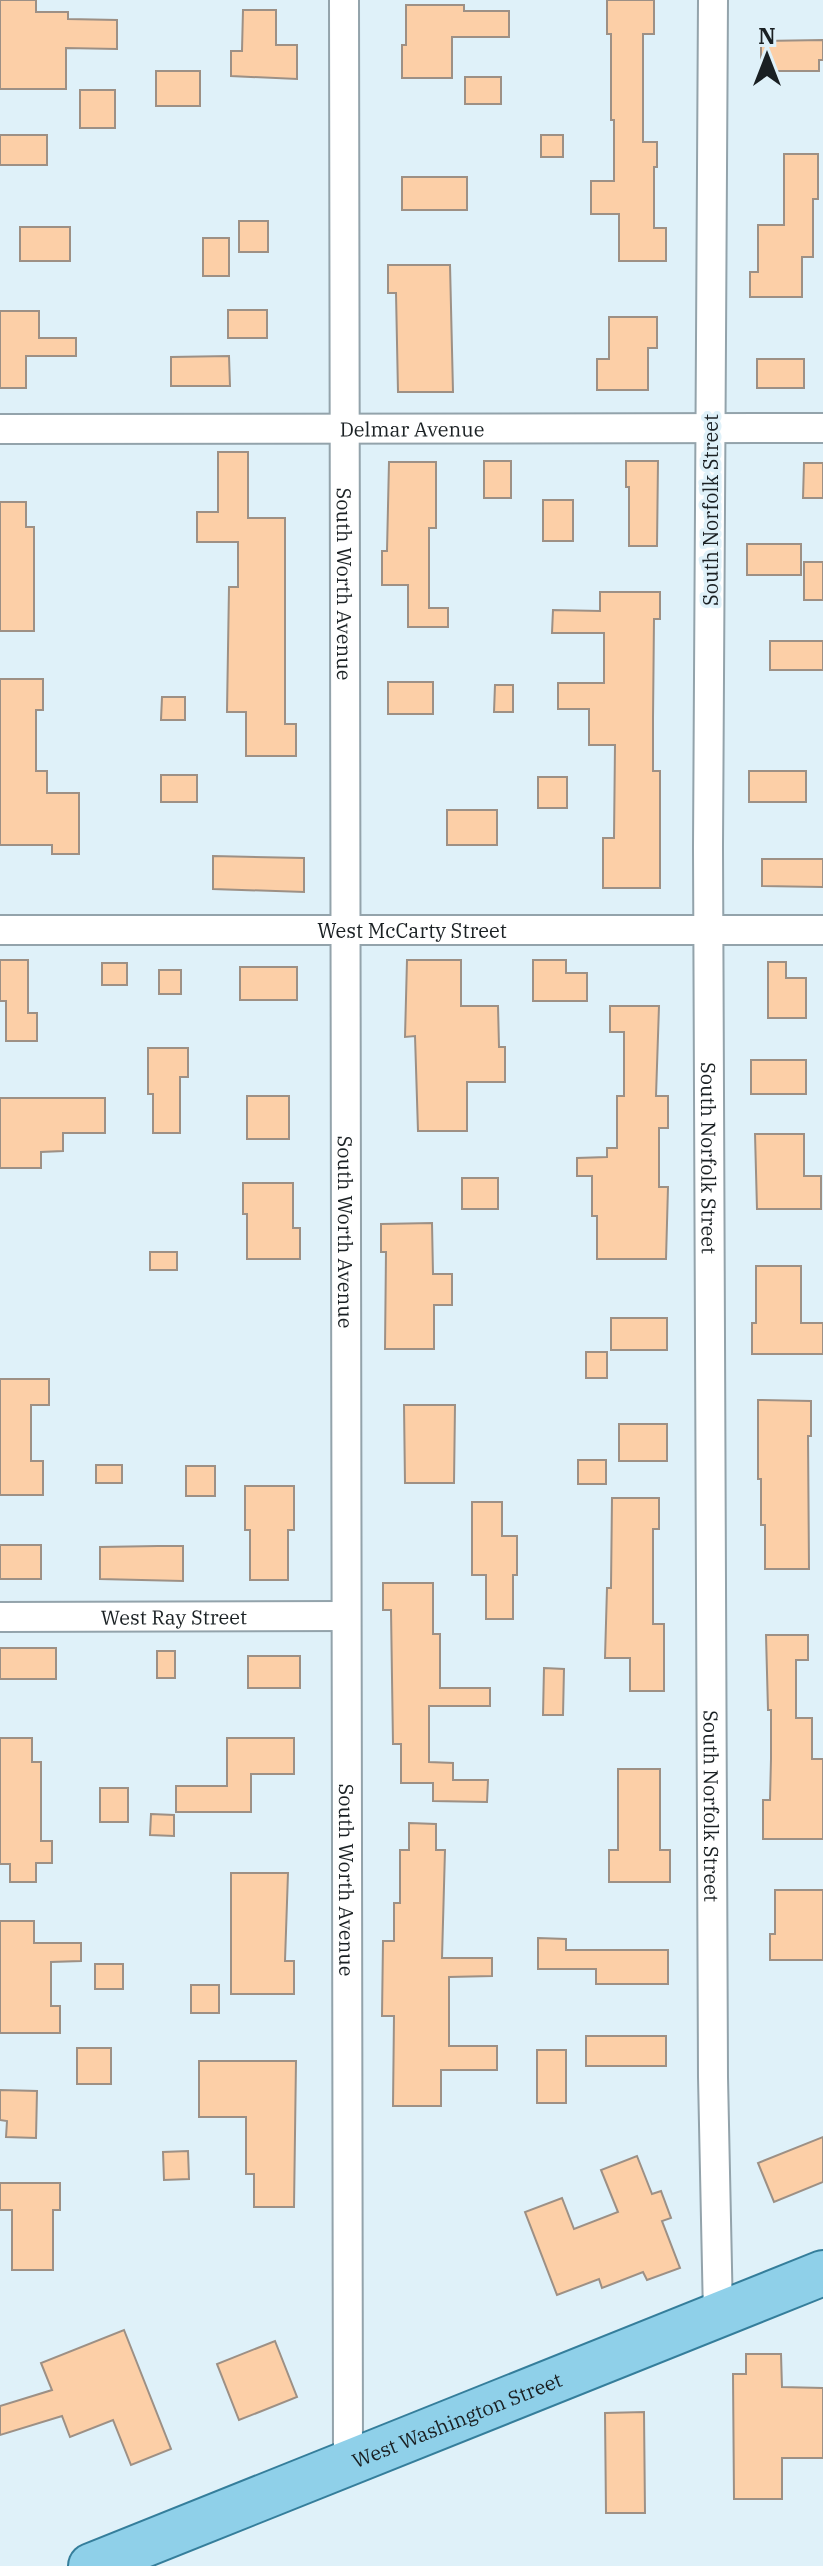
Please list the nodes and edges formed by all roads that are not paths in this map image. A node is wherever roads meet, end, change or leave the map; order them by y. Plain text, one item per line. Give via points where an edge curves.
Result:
1 (344, 0) edge
2 (713, 0) edge
3 (711, 428) junction
4 (823, 428) edge
5 (0, 429) edge
6 (344, 429) junction
7 (0, 930) edge
8 (345, 930) junction
9 (823, 930) edge
10 (709, 931) junction
11 (346, 1616) junction
12 (0, 1617) edge
13 (823, 2273) edge
14 (718, 2315) junction
15 (348, 2463) junction
16 (91, 2566) edge

1 - 6 street, South Worth Avenue
2 - 3 street, South Norfolk Street
3 - 4 street, Delmar Avenue
3 - 6 street, Delmar Avenue
3 - 10 street, South Norfolk Street
5 - 6 street, Delmar Avenue
6 - 8 street, South Worth Avenue
7 - 8 street, West McCarty Street
8 - 10 street, West McCarty Street
8 - 11 street, South Worth Avenue
9 - 10 street, West McCarty Street
10 - 14 street, South Norfolk Street
11 - 12 street, West Ray Street
11 - 15 street, South Worth Avenue
13 - 14 main road, West Washington Street
14 - 15 main road, West Washington Street
15 - 16 main road, West Washington Street

